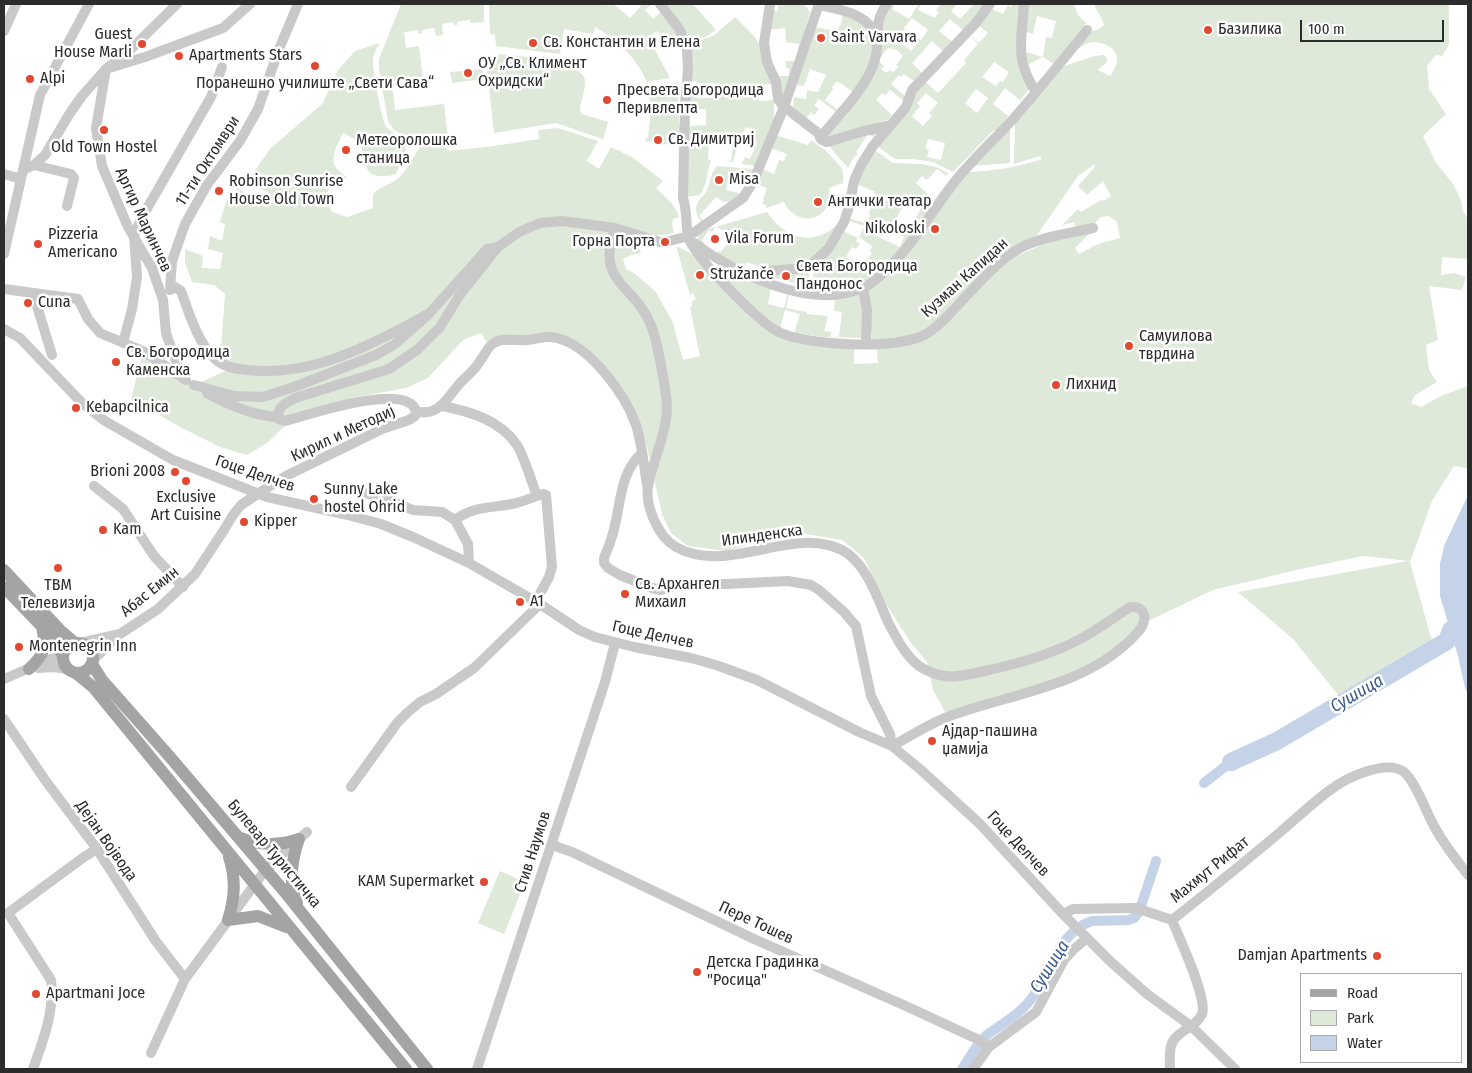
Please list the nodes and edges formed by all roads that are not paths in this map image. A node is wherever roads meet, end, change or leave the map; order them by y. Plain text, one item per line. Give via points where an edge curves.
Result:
1 (16, 4) edge
2 (90, 4) edge
3 (177, 4) edge
4 (250, 4) edge
5 (298, 4) edge
6 (660, 4) edge
7 (770, 4) edge
8 (815, 4) edge
9 (887, 4) edge
10 (990, 4) edge
11 (1024, 4) edge
12 (1087, 30) dead end
13 (4, 31) edge
14 (878, 41) junction
15 (222, 67) dead end
16 (106, 70) junction
17 (1036, 92) junction
18 (784, 107) junction
19 (888, 126) junction
20 (820, 138) junction
21 (34, 165) junction
22 (4, 174) edge
23 (22, 174) junction
24 (67, 206) dead end
25 (615, 228) junction
26 (1093, 228) dead end
27 (134, 236) junction
28 (689, 237) junction
29 (498, 247) junction
30 (4, 254) edge
31 (760, 279) junction
32 (863, 288) junction
33 (4, 289) edge
34 (170, 290) junction
35 (33, 293) junction
36 (164, 310) junction
37 (430, 313) junction
38 (4, 329) edge
39 (123, 343) junction
40 (866, 344) junction
41 (52, 355) dead end
42 (190, 383) junction
43 (443, 406) junction
44 (416, 411) junction
45 (278, 417) junction
46 (642, 453) junction
47 (94, 486) dead end
48 (648, 488) junction
49 (353, 490) dead end
50 (259, 493) junction
51 (537, 496) junction
52 (456, 520) junction
53 (469, 563) junction
54 (4, 570) edge
55 (4, 587) edge
56 (184, 587) junction
57 (538, 603) junction
58 (42, 626) junction
59 (120, 634) junction
60 (78, 643) junction
61 (615, 643) junction
62 (62, 654) junction
63 (92, 662) junction
64 (29, 669) junction
65 (72, 671) junction
66 (4, 679) edge
67 (4, 719) edge
68 (892, 746) junction
69 (351, 787) dead end
70 (303, 836) junction
71 (239, 837) junction
72 (552, 845) junction
73 (97, 850) junction
74 (226, 850) junction
75 (266, 869) junction
76 (1468, 875) edge
77 (254, 884) junction
78 (1063, 914) junction
79 (303, 916) junction
80 (228, 920) junction
81 (1172, 920) junction
82 (289, 928) junction
83 (1086, 938) junction
84 (185, 979) junction
85 (1192, 1026) junction
86 (984, 1043) junction
87 (151, 1053) dead end
88 (34, 1069) edge
89 (406, 1069) edge
90 (427, 1069) edge
91 (477, 1069) edge
92 (973, 1069) edge
93 (1170, 1069) edge
94 (1235, 1069) edge

1 - 13 street
2 - 23 street via 40,95
3 - 16 street
4 - 16 street via 223,28
5 - 34 street, 11-ти Октомври via 258,109 185,224 172,261
6 - 28 street via 682,32 688,56 683,198
7 - 18 street via 765,54 776,82 778,99
8 - 14 street via 860,17 873,29
8 - 18 street via 812,23
9 - 14 street via 878,18
10 - 19 street via 912,90 906,107
11 - 17 street via 1021,56 1026,75
12 - 17 street
14 - 20 street via 868,77
15 - 27 street via 212,98
16 - 21 street via 82,96 45,155
16 - 27 street, Аргир Маринчев via 96,128 102,166
17 - 32 street via 954,183 896,260
18 - 20 street
18 - 28 street via 746,194
19 - 20 street via 827,142
19 - 31 street via 861,165 844,222 825,252 808,267 768,271
21 - 23 street
21 - 24 street via 71,174 74,178
22 - 23 street
23 - 30 street
25 - 28 street via 660,242
25 - 29 street via 568,221 545,222 519,232
25 - 48 street, Илинденска via 609,253 611,268 652,327 666,395 666,425
26 - 40 street, Кузман Капидан via 1019,249 994,268 943,321 926,334 904,342
27 - 36 street, Аргир Маринчев via 152,268
27 - 39 street via 137,277
28 - 31 street via 712,256
28 - 40 street, Кузман Капидан via 720,279 776,331 813,341
29 - 37 street via 487,249
29 - 45 street via 458,296 440,327 417,350 389,369 295,398 282,405
31 - 32 street via 812,294 838,294
32 - 40 street via 867,310
33 - 35 street
34 - 36 street, 11-ти Октомври
34 - 37 street via 175,287 181,291 201,339 215,359 230,368 259,372 289,370 354,352
35 - 39 street via 78,299 100,333
35 - 41 street
36 - 42 street, Аргир Маринчев via 166,332
37 - 42 street via 376,355 263,397 234,396
38 - 50 street, Гоце Делчев via 20,338 81,402 105,421 173,460
39 - 42 street via 143,351
42 - 45 street, Кирил и Методиј via 229,405 267,417
43 - 44 street, Кирил и Методиј via 428,412
43 - 46 street via 496,341 556,337 584,352 609,378 636,426
43 - 51 street via 476,414 505,433 517,446
44 - 45 street, Кирил и Методиј via 410,402 384,398 326,408 285,420
44 - 50 street, Кирил и Методиј via 409,420 382,429 286,476
46 - 48 street
46 - 68 street via 631,466 622,488 614,530 604,558 608,568 661,590 681,584 788,581 811,585 819,590 856,626 867,684 890,734
47 - 56 street via 123,509 154,556
48 - 68 street, Илинденска via 656,526 670,543 689,552 726,557 807,544 830,546 848,554 864,571 908,655 922,668 940,675 957,677 1054,652 1130,607 1142,610 1141,629 1094,666 1038,690 948,717
49 - 52 street via 413,510 442,512
50 - 53 street, Гоце Делчев via 279,501 381,524
50 - 56 street, Абас Емин via 232,515
51 - 52 street via 513,504 479,508 462,514
51 - 57 street via 543,494 547,498 552,560
52 - 53 street via 468,544
53 - 57 street, Гоце Делчев
54 - 60 main road via 61,631
55 - 58 main road
56 - 59 street, Абас Емин
57 - 61 street, Гоце Делчев via 579,630
57 - 69 street via 474,668 408,712
58 - 62 main road
58 - 64 main road via 44,652
59 - 60 street, Абас Емин
59 - 63 street
60 - 62 main road via 67,647
60 - 63 main road via 92,652
61 - 68 street, Гоце Делчев via 691,658 757,680
61 - 72 street, Стив Наумов
62 - 64 street
62 - 65 main road via 63,662
63 - 65 main road via 87,670
63 - 71 main road, Булевар Туристичка via 102,680
64 - 65 street via 54,667
64 - 66 street
65 - 74 main road, Булевар Туристичка via 92,688
67 - 73 street, Дејан Војвода
68 - 78 street, Гоце Делчев via 980,824
70 - 71 main road via 286,844 268,845
70 - 75 street
70 - 79 main road via 296,848 291,883
71 - 75 main road, Булевар Туристичка
72 - 86 street, Пере Тошев
72 - 91 street, Стив Наумов
73 - 84 street, Дејан Војвода via 155,940
73 - 88 street via 8,913 50,980 52,992
74 - 77 main road, Булевар Туристичка
74 - 80 main road via 234,871 235,886
75 - 77 street
75 - 79 main road, Булевар Туристичка
76 - 81 street, Махмут Рифат via 1432,823 1404,772 1390,767 1359,774 1333,788
77 - 80 street
77 - 82 main road, Булевар Туристичка
78 - 81 street via 1073,910 1140,908
78 - 83 street, Гоце Делчев
79 - 90 main road, Булевар Туристичка
80 - 82 main road via 258,916
80 - 84 street
81 - 85 street, Махмут Рифат via 1203,1003 1202,1012
82 - 89 main road, Булевар Туристичка
83 - 85 street, Гоце Делчев via 1147,994
83 - 86 street via 1064,960 1036,1012
84 - 87 street
85 - 93 street via 1181,1032 1171,1045
85 - 94 street, Гоце Делчев
86 - 92 street

